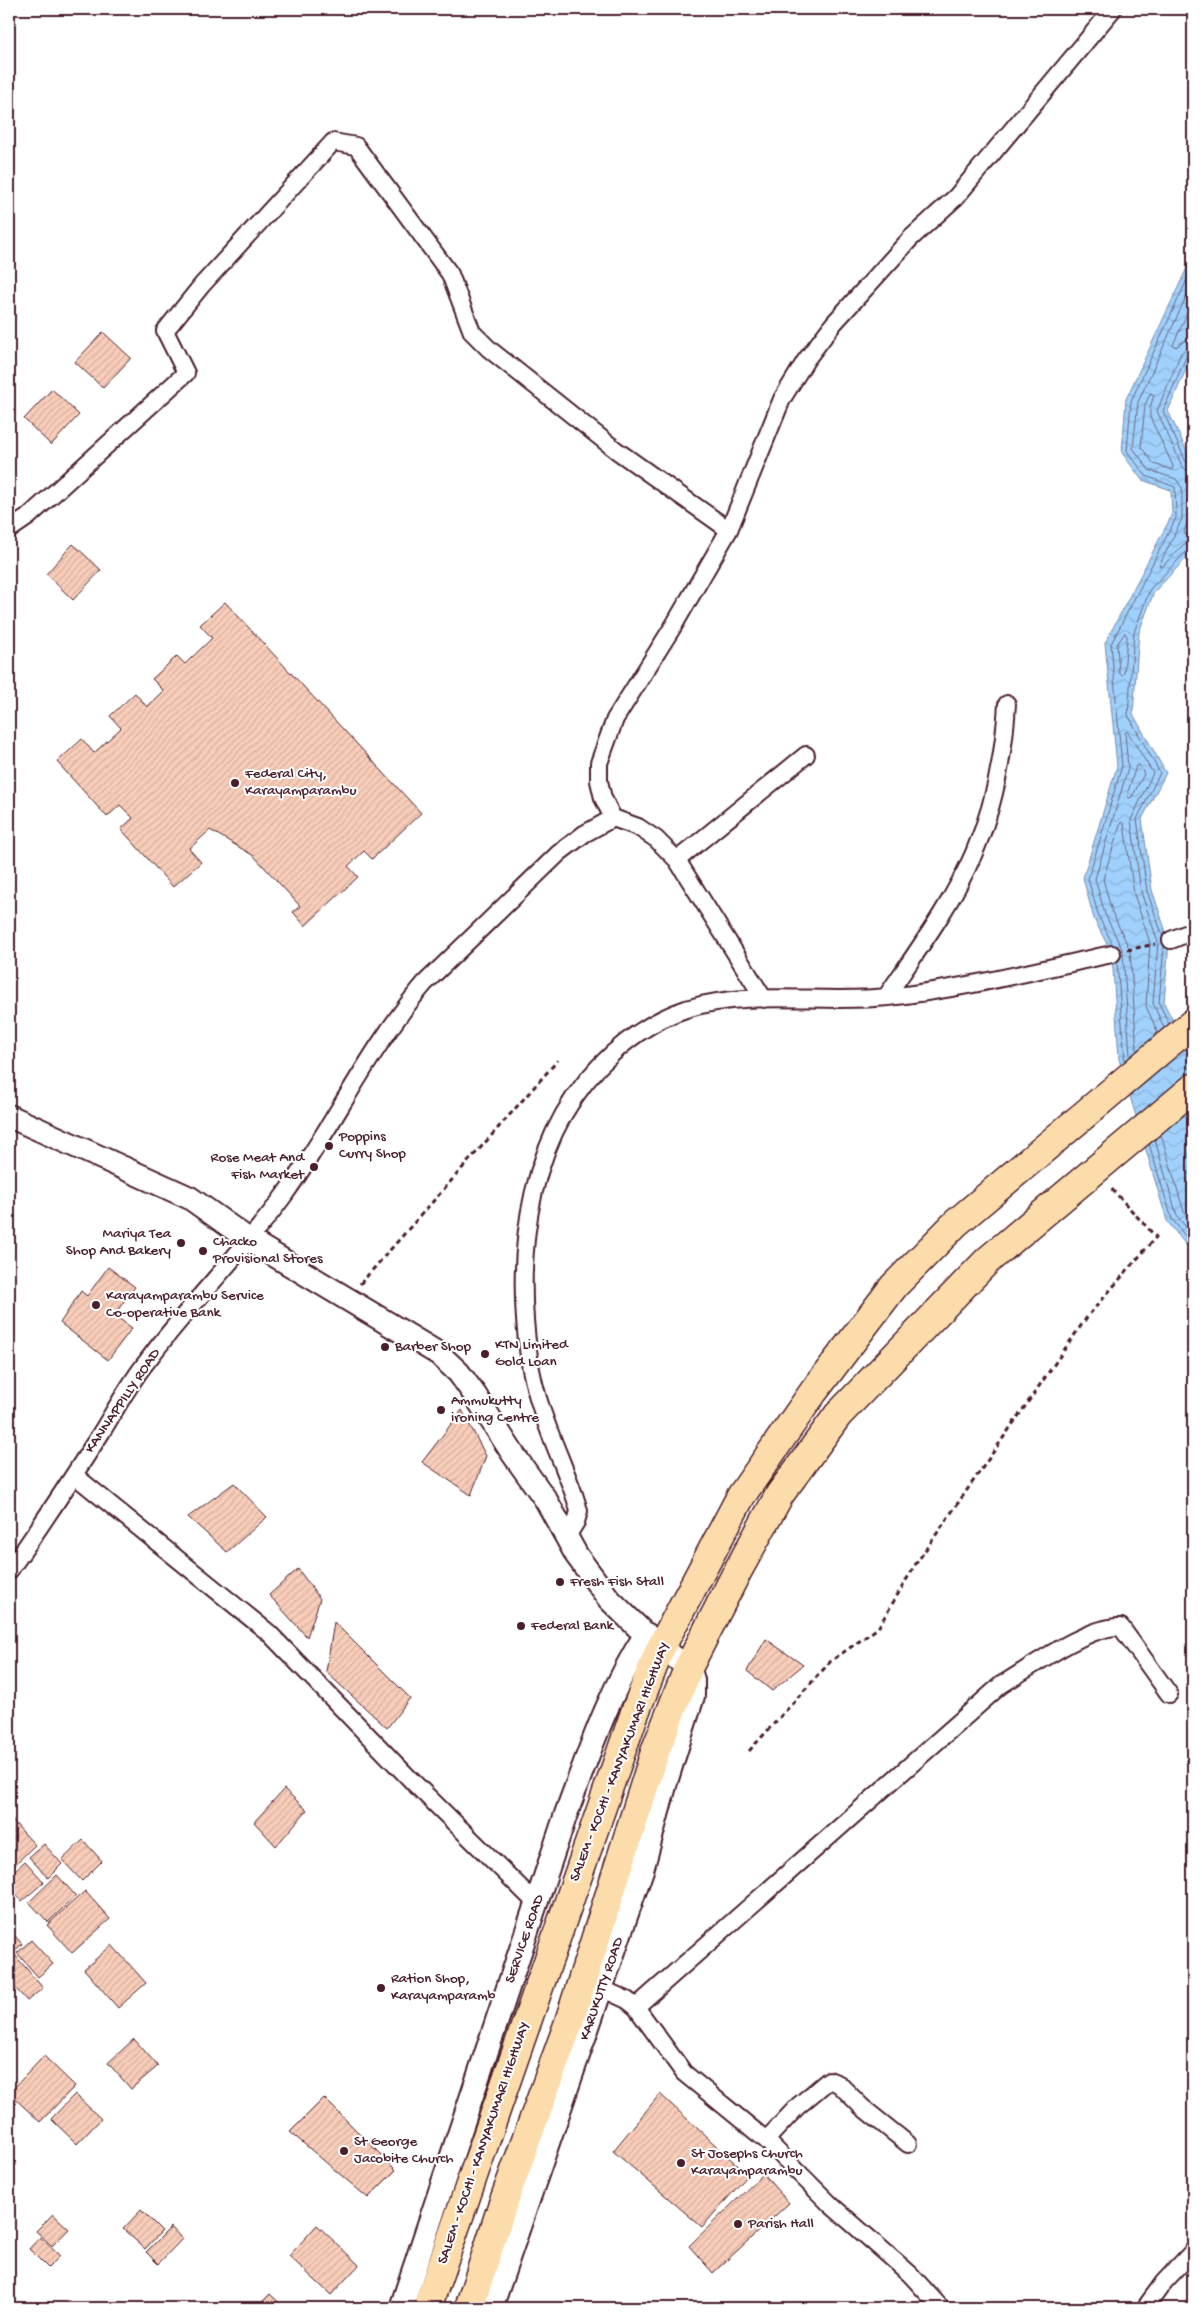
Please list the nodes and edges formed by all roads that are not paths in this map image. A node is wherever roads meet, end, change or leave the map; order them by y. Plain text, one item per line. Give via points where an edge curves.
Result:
1 (1113, 9) edge
2 (9, 530) edge
3 (729, 530) junction
4 (1007, 704) dead end
5 (806, 755) dead end
6 (613, 818) junction
7 (677, 860) junction
8 (1193, 931) edge
9 (1171, 940) road end
10 (1112, 954) road end
11 (886, 997) junction
12 (764, 999) junction
13 (1193, 1023) edge
14 (1193, 1088) edge
15 (9, 1116) edge
16 (249, 1240) junction
17 (74, 1475) junction
18 (566, 1538) junction
19 (9, 1572) edge
20 (653, 1642) junction
21 (689, 1666) junction
22 (1169, 1694) dead end
23 (537, 1904) junction
24 (603, 1989) junction
25 (636, 2007) junction
26 (766, 2140) junction
27 (908, 2144) dead end
28 (1193, 2251) edge
29 (401, 2308) edge
30 (427, 2308) edge
31 (468, 2308) edge
32 (491, 2308) edge
33 (941, 2308) edge
34 (1145, 2308) edge

1 - 3 street via 956,198 911,238 834,323 806,360 782,400
2 - 3 street via 28,517 186,373 165,331 202,285 333,142 356,146 450,274 472,332 489,349 616,450
3 - 6 street via 615,719 599,763 603,798
4 - 11 street via 1000,764 974,855 946,906
5 - 7 street
6 - 7 street via 638,826
6 - 16 street, KANNAPPILLY ROAD via 559,853 425,983 389,1029 316,1149
7 - 12 street
8 - 9 street
10 - 11 street via 966,986
11 - 12 street
12 - 18 street via 687,1009 653,1023 621,1045 590,1076 567,1109 539,1168 526,1234 526,1331 529,1359 543,1416 578,1504 579,1516
13 - 20 highway, SALEM - KOCHI - KANYAKUMARI HIGHWAY via 956,1222 894,1286 814,1391 741,1496
14 - 21 highway, SALEM - KOCHI - KANYAKUMARI HIGHWAY via 988,1260 838,1415 780,1494
15 - 16 street via 190,1198
16 - 17 street, KANNAPPILLY ROAD via 147,1360
16 - 18 street via 439,1354 459,1373 546,1500
17 - 19 street, KANNAPPILLY ROAD
17 - 23 street via 269,1633
18 - 20 street via 609,1599
20 - 21 street
20 - 23 street, SERVICE ROAD via 628,1662 595,1736
20 - 30 highway, SALEM - KOCHI - KANYAKUMARI HIGHWAY via 602,1804
21 - 24 street, KARUKUTTY ROAD via 693,1696
21 - 31 highway, SALEM - KOCHI - KANYAKUMARI HIGHWAY via 656,1749 568,2025
22 - 25 street via 1121,1627 1110,1626 1069,1644 1001,1685
23 - 29 street, SERVICE ROAD
24 - 25 street
24 - 32 street, KARUKUTTY ROAD
25 - 26 street via 684,2073
26 - 27 street via 798,2106 829,2080 839,2084
26 - 33 street via 831,2205 910,2274
28 - 34 street

